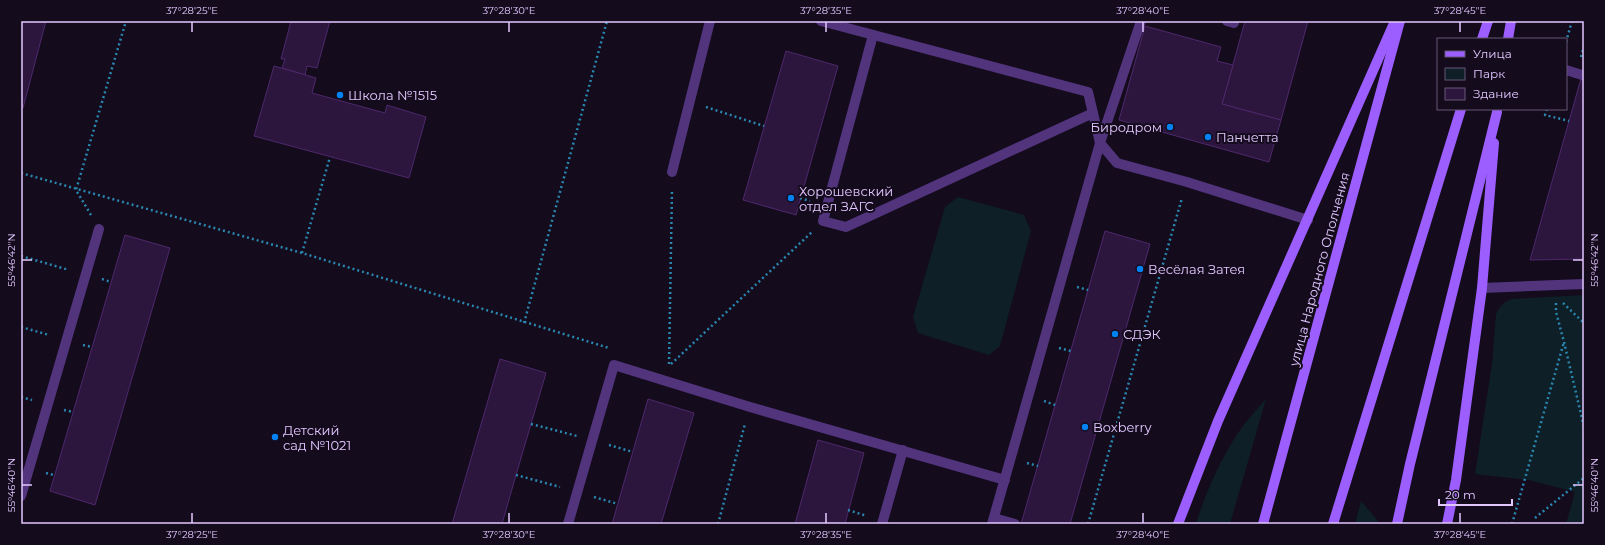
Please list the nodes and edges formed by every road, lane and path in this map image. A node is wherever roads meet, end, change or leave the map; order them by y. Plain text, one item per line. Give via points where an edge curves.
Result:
1 (126, 21) edge
2 (607, 21) edge
3 (710, 21) edge
4 (821, 21) edge
5 (1141, 21) edge
6 (1227, 21) edge
7 (1234, 21) edge
8 (1394, 21) edge
9 (1400, 21) edge
10 (1488, 21) edge
11 (1511, 21) edge
12 (1572, 21) edge
13 (873, 35) junction
14 (1482, 38) edge
15 (1508, 38) edge
16 (1567, 38) edge
17 (1567, 70) edge
18 (1582, 75) dead end
19 (690, 102) junction
20 (1461, 110) edge
21 (1497, 110) edge
22 (1547, 110) edge
23 (1093, 113) junction
24 (1569, 121) dead end
25 (764, 126) dead end
26 (1100, 143) junction
27 (330, 157) dead end
28 (672, 172) joint
29 (21, 174) edge
30 (1186, 182) junction
31 (76, 190) junction
32 (1308, 220) junction
33 (823, 221) junction
34 (99, 229) joint
35 (302, 253) junction
36 (21, 256) edge
37 (86, 274) junction
38 (111, 282) dead end
39 (1584, 284) edge
40 (1482, 288) junction
41 (1557, 297) dead end
42 (1562, 302) dead end
43 (524, 323) junction
44 (1584, 324) edge
45 (1564, 342) junction
46 (616, 350) dead end
47 (661, 363) dead end
48 (669, 366) junction
49 (676, 368) dead end
50 (750, 407) junction
51 (1584, 427) edge
52 (903, 450) junction
53 (1584, 478) edge
54 (1005, 480) junction
55 (21, 496) edge
56 (1535, 518) dead end
57 (993, 521) edge
58 (568, 524) edge
59 (718, 524) edge
60 (882, 524) edge
61 (1015, 524) edge
62 (1088, 524) edge
63 (1178, 524) edge
64 (1263, 524) edge
65 (1333, 524) edge
66 (1397, 524) edge
67 (1447, 524) edge
68 (1512, 524) edge

1 - 31 path
2 - 43 path
3 - 19 lane
4 - 13 lane
5 - 26 lane
6 - 7 lane
8 - 32 main road
9 - 64 main road, улица Народного Ополчения
10 - 14 main road
11 - 15 main road
12 - 16 path
13 - 23 lane via 1088,92
13 - 33 lane
17 - 18 lane
19 - 25 path
19 - 28 lane
20 - 65 main road
21 - 40 main road
21 - 66 main road
22 - 24 path via 1546,115
23 - 26 lane
23 - 33 lane via 846,227
26 - 30 lane via 1117,163
26 - 54 lane
27 - 35 path
28 - 48 path
29 - 31 path
30 - 32 lane
30 - 62 path
31 - 34 path
31 - 35 path
32 - 63 main road via 1218,421
33 - 48 path
34 - 37 lane
35 - 43 path
36 - 37 path
37 - 38 path
37 - 55 lane
39 - 40 lane
40 - 67 main road via 1458,473
41 - 45 path via 1556,312
42 - 44 path
43 - 46 path
45 - 51 path
45 - 68 path
47 - 48 path
48 - 49 path
50 - 52 lane
50 - 58 lane via 614,366
50 - 59 path
52 - 54 lane
52 - 60 lane
53 - 56 path
54 - 57 lane
57 - 61 lane

